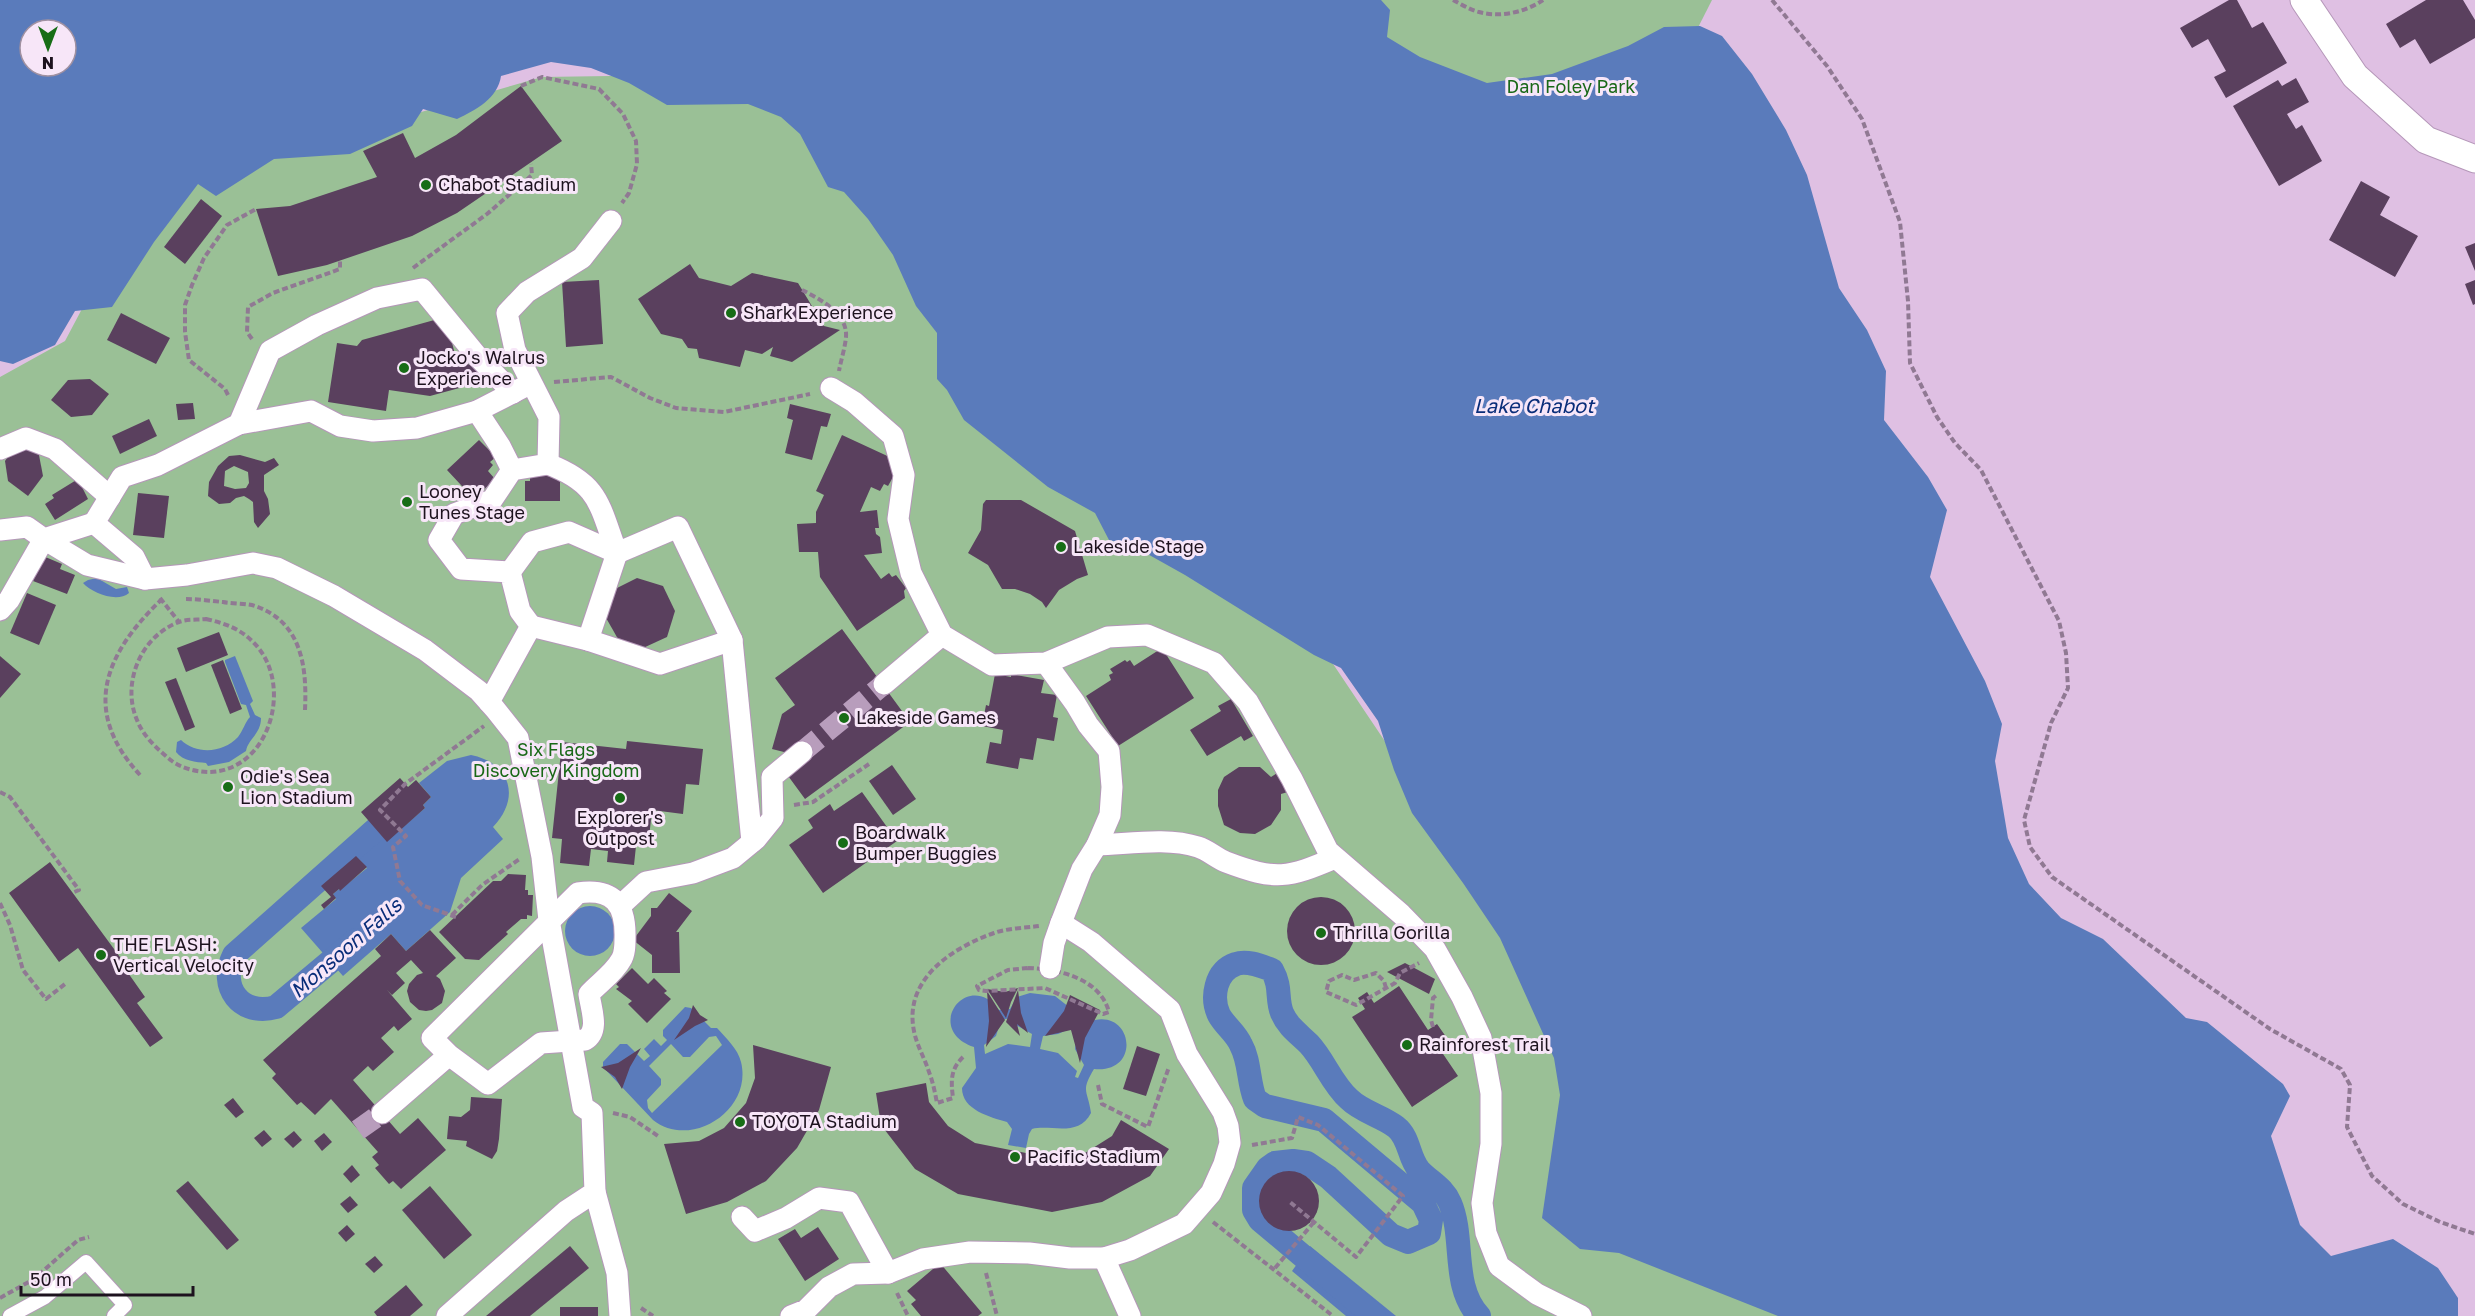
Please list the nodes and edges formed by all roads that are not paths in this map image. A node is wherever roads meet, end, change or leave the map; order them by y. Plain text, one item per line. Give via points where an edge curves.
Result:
1 (2304, 0) edge
2 (2475, 159) edge
3 (610, 221) road end
4 (522, 388) junction
5 (831, 388) road end
6 (477, 411) junction
7 (238, 424) junction
8 (0, 449) edge
9 (548, 464) junction
10 (512, 470) junction
11 (110, 497) junction
12 (94, 524) junction
13 (0, 530) edge
14 (44, 539) junction
15 (617, 553) junction
16 (510, 572) junction
17 (144, 579) junction
18 (0, 610) edge
19 (531, 626) junction
20 (942, 635) junction
21 (588, 640) junction
22 (732, 640) junction
23 (1046, 663) junction
24 (884, 684) tunnel mouth
25 (494, 708) junction
26 (802, 752) tunnel mouth
27 (753, 842) junction
28 (1097, 845) junction
29 (1335, 858) junction
30 (620, 906) junction
31 (549, 920) junction
32 (1060, 923) junction
33 (1050, 968) dead end
34 (588, 994) junction
35 (563, 998) junction
36 (571, 1041) junction
37 (449, 1056) junction
38 (382, 1113) tunnel mouth
39 (595, 1192) junction
40 (742, 1216) dead end
41 (1104, 1258) junction
42 (888, 1273) junction
43 (10, 1316) edge
44 (114, 1316) edge
45 (447, 1316) edge
46 (620, 1316) edge
47 (791, 1316) edge
48 (1130, 1316) edge
49 (1581, 1316) edge

1 - 2 street via 2355,76 2426,140
3 - 4 street via 582,258 527,292 507,313
4 - 6 street
4 - 7 street via 477,356 422,289 377,298 270,351
4 - 9 street via 549,417
5 - 20 street via 854,402 893,436 903,475 898,519 911,573
6 - 7 street via 417,428 373,431 340,426 311,411
6 - 10 street
7 - 11 street via 158,465 122,477
8 - 11 street via 26,438 55,449
9 - 10 street
9 - 15 street via 572,473 596,496
10 - 16 street via 492,500 454,514 439,540 461,569
11 - 12 street
12 - 14 street
12 - 17 street via 134,557
13 - 14 street via 27,527
14 - 17 street via 87,566
14 - 18 street
15 - 16 street via 569,532 532,542
15 - 21 street
15 - 22 street via 678,526
16 - 19 street via 520,611
17 - 25 street via 253,563 278,568 425,650 479,691
19 - 21 street
19 - 25 street
20 - 23 street via 992,665
20 - 24 street
21 - 22 street via 660,664
22 - 27 street
23 - 28 street via 1109,751 1110,815
23 - 29 street via 1108,637 1147,634 1214,663 1248,702
25 - 31 street via 518,738
26 - 27 street via 772,777 773,819
27 - 30 street via 733,858 693,873 646,882
28 - 29 street via 1176,843 1277,876 1303,872
28 - 32 street via 1082,869
29 - 49 street via 1401,914 1435,949 1481,1038 1491,1093 1491,1144 1482,1203 1486,1233 1498,1266 1537,1294
30 - 31 street via 610,896 594,891 578,893
30 - 34 street via 625,924 621,960
31 - 35 street
31 - 37 street via 432,1038
32 - 33 street
32 - 41 street via 1091,942 1170,1010 1187,1054 1228,1126 1230,1143 1211,1193 1184,1224 1131,1250
34 - 35 street
34 - 36 street via 593,1032 585,1040
35 - 36 street
36 - 37 street via 541,1043 488,1084
36 - 39 street via 583,1107 592,1113
37 - 38 street
39 - 45 street via 566,1211
39 - 46 street via 617,1273
40 - 42 street via 755,1231 819,1198 849,1202
41 - 42 street via 981,1252 923,1259
41 - 48 street
42 - 47 street via 853,1274 829,1287 806,1310
43 - 44 lane via 45,1297 86,1262 125,1305

